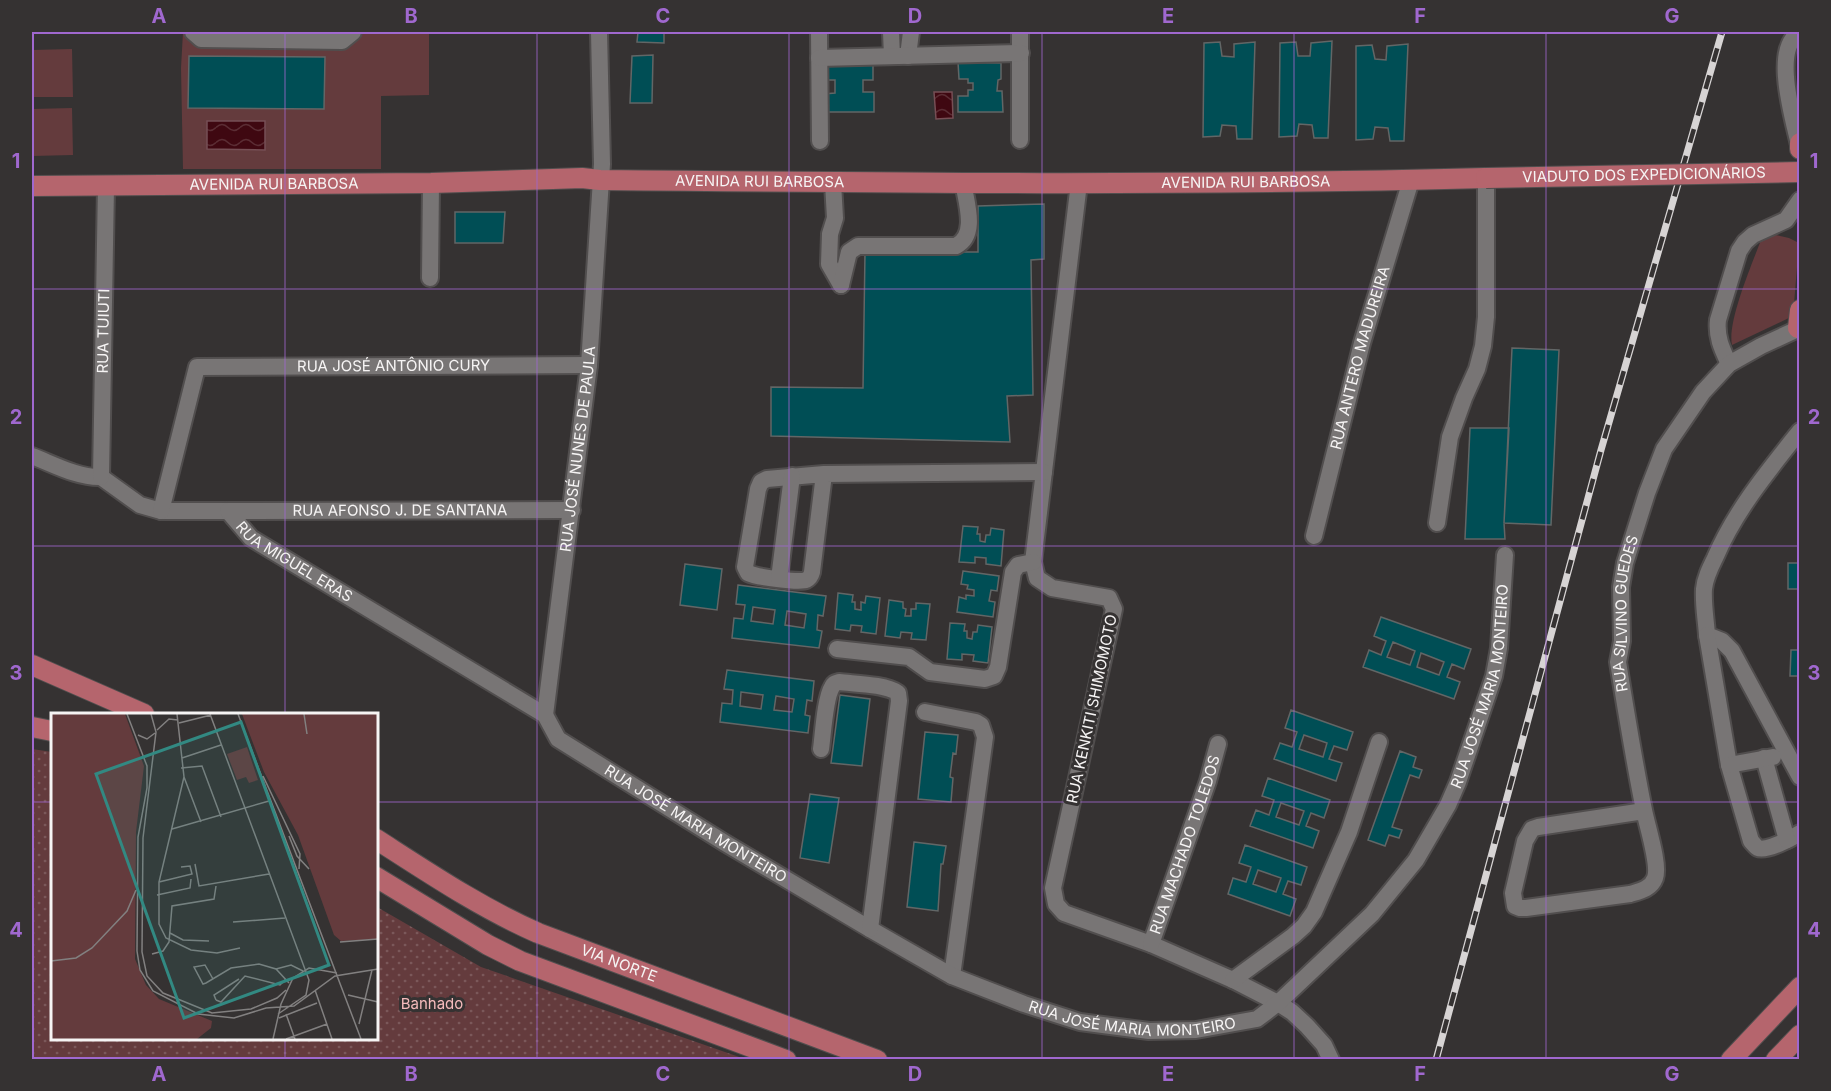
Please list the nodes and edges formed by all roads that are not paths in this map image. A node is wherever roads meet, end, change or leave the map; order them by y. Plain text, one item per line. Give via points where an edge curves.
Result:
1 (193, 32) edge
2 (352, 32) edge
3 (599, 32) edge
4 (891, 32) edge
5 (911, 32) edge
6 (1020, 32) edge
7 (819, 33) dead end
8 (1800, 33) edge
9 (1020, 53) junction
10 (900, 56) junction
11 (819, 58) junction
12 (1020, 140) dead end
13 (820, 141) dead end
14 (1799, 146) edge
15 (1800, 172) edge
16 (1486, 178) junction
17 (600, 180) junction
18 (1411, 180) junction
19 (963, 182) junction
20 (431, 183) junction
21 (833, 183) junction
22 (1079, 183) junction
23 (32, 186) edge
24 (106, 186) junction
25 (1800, 200) edge
26 (430, 278) dead end
27 (1799, 322) edge
28 (1729, 364) junction
29 (589, 365) junction
30 (1800, 430) edge
31 (32, 456) edge
32 (1044, 472) junction
33 (824, 474) junction
34 (792, 476) junction
35 (100, 477) junction
36 (572, 510) junction
37 (228, 511) junction
38 (161, 512) junction
39 (1437, 523) dead end
40 (1314, 536) dead end
41 (1505, 555) dead end
42 (1033, 562) junction
43 (779, 579) junction
44 (1707, 635) junction
45 (837, 650) dead end
46 (32, 665) edge
47 (925, 712) dead end
48 (142, 713) edge
49 (545, 715) junction
50 (32, 728) edge
51 (51, 731) edge
52 (1379, 742) dead end
53 (1218, 744) dead end
54 (821, 750) dead end
55 (1787, 754) junction
56 (1764, 758) junction
57 (1730, 765) junction
58 (1800, 777) edge
59 (1644, 811) junction
60 (1793, 837) edge
61 (378, 840) edge
62 (378, 878) edge
63 (870, 929) junction
64 (1151, 944) junction
65 (952, 976) junction
66 (1233, 980) junction
67 (1800, 987) edge
68 (1278, 1003) junction
69 (1800, 1035) edge
70 (786, 1059) edge
71 (877, 1059) edge
72 (1331, 1059) edge
73 (1731, 1059) edge
74 (1776, 1059) edge

1 - 2 street via 201,39 342,41
3 - 17 street, RUA JOSÉ NUNES DE PAULA
4 - 10 street
5 - 10 street
6 - 9 street
7 - 11 street
8 - 14 street via 1794,36 1786,52 1786,86
9 - 10 street
9 - 12 street
10 - 11 street
11 - 13 street
15 - 16 main road, VIADUTO DOS EXPEDICIONÁRIOS, bridge
16 - 18 main road, AVENIDA RUI BARBOSA
16 - 39 street via 1483,346 1450,437
17 - 20 main road, AVENIDA RUI BARBOSA
17 - 21 main road, AVENIDA RUI BARBOSA
17 - 29 street, RUA JOSÉ NUNES DE PAULA
18 - 22 main road, AVENIDA RUI BARBOSA
18 - 40 street, RUA ANTERO MADUREIRA via 1362,343
19 - 21 main road, AVENIDA RUI BARBOSA
19 - 21 street via 969,218 963,243 858,246 849,252 841,285 830,264 830,234 835,218
19 - 22 main road, AVENIDA RUI BARBOSA
20 - 24 main road, AVENIDA RUI BARBOSA
20 - 26 street
22 - 32 street
23 - 24 main road, AVENIDA RUI BARBOSA
24 - 35 street, RUA TUIUTI
25 - 28 street via 1786,220 1753,235 1739,251 1717,330
27 - 28 street, RUA SILVINO GUEDES
28 - 59 street, RUA SILVINO GUEDES via 1703,392 1664,449 1624,571 1618,662
29 - 36 street, RUA JOSÉ NUNES DE PAULA
29 - 38 street, RUA JOSÉ ANTÔNIO CURY via 197,367
30 - 44 street via 1727,531 1704,588
31 - 35 street, RUA MIGUEL ERAS
32 - 33 street
32 - 42 street
33 - 34 street
33 - 43 street via 810,578
34 - 43 street
34 - 43 street via 761,482 745,567 753,575
35 - 38 street, RUA MIGUEL ERAS via 140,505
36 - 37 street, RUA AFONSO J. DE SANTANA
36 - 49 street, RUA JOSÉ NUNES DE PAULA
37 - 38 street, RUA MIGUEL ERAS
37 - 49 street, RUA MIGUEL ERAS via 251,538
41 - 68 street, RUA JOSÉ MARIA MONTEIRO via 1494,676 1448,805 1416,860 1372,914
42 - 45 street via 1018,565 1013,572 994,676 985,679 930,672 909,657
42 - 64 street, RUA KENKITI SHIMOMOTO via 1037,578 1052,588 1109,598 1114,609 1053,888 1056,904 1064,913
44 - 55 street via 1722,641 1732,651
44 - 57 street
46 - 48 main road
47 - 65 street via 976,722 985,737
49 - 63 street, RUA JOSÉ MARIA MONTEIRO via 558,739
50 - 51 main road
52 - 66 street via 1348,832 1314,912 1293,936
53 - 64 street, RUA MACHADO TOLEDOS
54 - 63 street via 828,696 835,683 883,687 898,693
55 - 56 street
55 - 58 street
56 - 57 street
56 - 60 street
57 - 60 street via 1751,841 1757,848 1762,850
59 - 59 street, RUA SILVINO GUEDES via 1532,830 1513,893 1515,906 1526,908 1630,894 1652,885 1656,864
61 - 71 main road, VIA NORTE via 514,922
62 - 70 main road via 520,961
63 - 65 street, RUA JOSÉ MARIA MONTEIRO
64 - 66 street, RUA KENKITI SHIMOMOTO
65 - 68 street, RUA JOSÉ MARIA MONTEIRO via 1080,1022 1149,1031 1196,1030 1257,1018
66 - 68 street, RUA KENKITI SHIMOMOTO
67 - 73 main road
68 - 72 street, RUA KENKITI SHIMOMOTO via 1307,1026
69 - 74 main road

